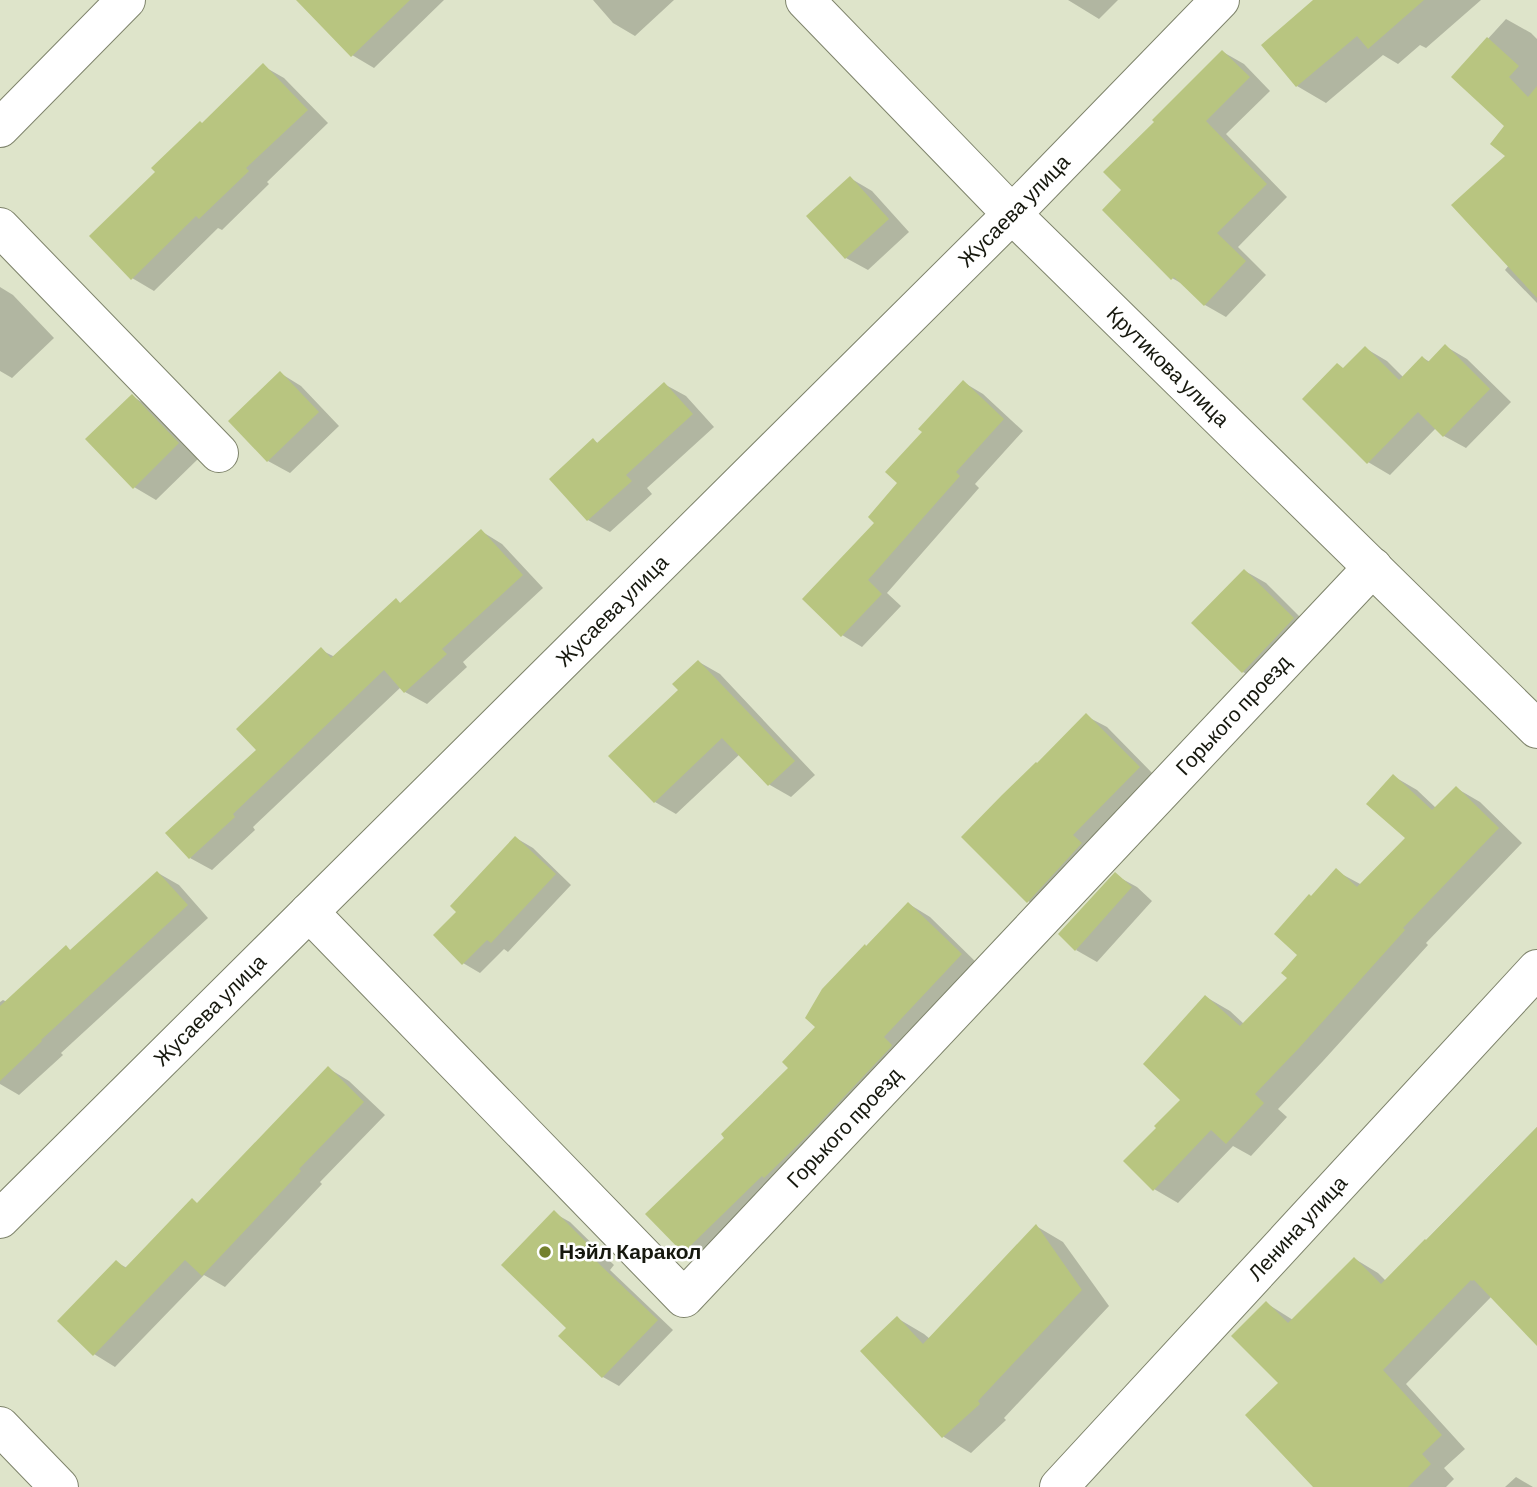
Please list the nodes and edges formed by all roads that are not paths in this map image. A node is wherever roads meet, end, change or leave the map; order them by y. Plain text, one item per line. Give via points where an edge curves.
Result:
1 (126, 0) edge
2 (805, 0) edge
3 (1220, 0) edge
4 (0, 128) edge
5 (1012, 214) junction
6 (0, 227) edge
7 (219, 453) dead end
8 (1373, 567) junction
9 (1537, 729) edge
10 (309, 912) junction
11 (1537, 969) edge
12 (0, 1219) edge
13 (0, 1426) edge
14 (59, 1487) edge
15 (1059, 1487) edge

1 - 4 street
2 - 5 street, Крутикова улица
3 - 5 street, Жусаева улица
5 - 8 street, Крутикова улица
5 - 10 street, Жусаева улица
6 - 7 street
8 - 9 street, Крутикова улица
8 - 10 street, Горького проезд via 684,1298
10 - 12 street, Жусаева улица
11 - 15 street, Ленина улица
13 - 14 street

